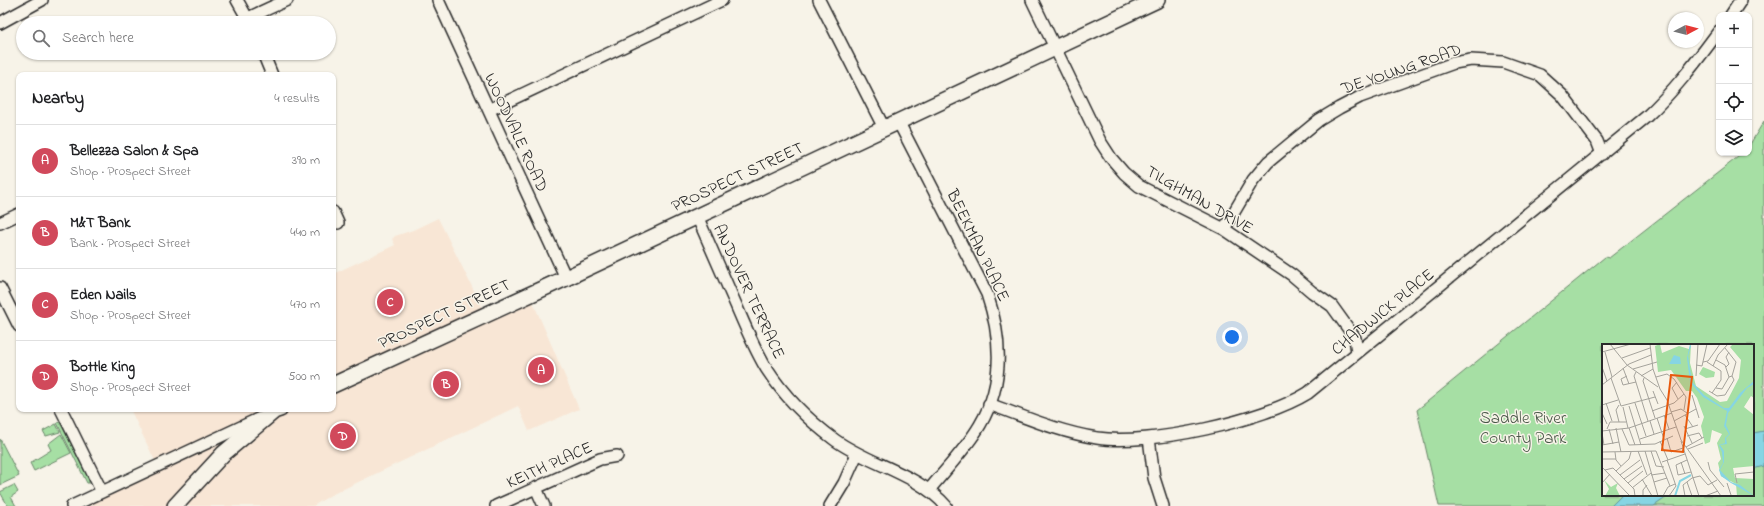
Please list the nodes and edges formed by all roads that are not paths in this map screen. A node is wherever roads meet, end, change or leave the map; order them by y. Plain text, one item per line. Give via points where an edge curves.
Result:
1 (42, 0) edge
2 (237, 0) edge
3 (287, 0) edge
4 (438, 0) edge
5 (722, 0) edge
6 (819, 0) edge
7 (1032, 0) edge
8 (1157, 0) edge
9 (1741, 0) edge
10 (1733, 12) edge
11 (246, 16) edge
12 (258, 16) edge
13 (0, 23) edge
14 (1716, 35) edge
15 (1056, 47) junction
16 (266, 60) edge
17 (271, 72) edge
18 (489, 110) junction
19 (898, 121) junction
20 (884, 128) junction
21 (1602, 154) junction
22 (16, 215) edge
23 (697, 216) junction
24 (0, 223) edge
25 (1224, 229) junction
26 (566, 278) junction
27 (0, 288) edge
28 (16, 320) edge
29 (1357, 352) junction
30 (336, 383) edge
31 (989, 404) junction
32 (62, 412) edge
33 (273, 412) edge
34 (275, 412) edge
35 (1150, 438) junction
36 (857, 454) junction
37 (617, 456) dead end
38 (536, 488) junction
39 (929, 490) junction
40 (102, 492) junction
41 (72, 506) edge
42 (175, 506) edge
43 (496, 506) edge
44 (544, 506) edge
45 (830, 506) edge
46 (946, 506) edge
47 (1163, 506) edge

1 - 13 street
2 - 11 street
3 - 12 street
4 - 18 street, WOODVALE ROAD
5 - 18 street
6 - 20 street
7 - 15 street, TILGHMAN DRIVE
8 - 15 main road, PROSPECT STREET
9 - 10 street
14 - 21 street, CHADWICK PLACE via 1669,95
15 - 19 main road, PROSPECT STREET
15 - 25 street, TILGHMAN DRIVE via 1100,141 1124,173 1139,186
16 - 17 street
18 - 26 street, WOODVALE ROAD
19 - 20 main road, PROSPECT STREET
19 - 31 street, BEEKMAN PLACE via 987,294 994,314 999,356 998,374
20 - 23 main road, PROSPECT STREET
21 - 25 street, DE YOUNG ROAD via 1597,141 1562,95 1540,75 1503,62 1471,60 1454,63 1360,97 1319,120 1268,162 1252,180
21 - 29 street, CHADWICK PLACE
22 - 24 street
23 - 26 main road, PROSPECT STREET
23 - 36 street, ANDOVER TERRACE via 753,345 766,368 781,390 810,420
25 - 29 street, TILGHMAN DRIVE via 1292,275 1332,306 1356,338
26 - 30 main road, PROSPECT STREET
27 - 28 street
29 - 35 street, CHADWICK PLACE via 1308,394 1292,403 1275,410 1205,428
31 - 35 street, CHADWICK PLACE via 1074,434 1124,440
31 - 39 street, BEEKMAN PLACE via 980,425 967,444
32 - 40 street
33 - 40 street
34 - 42 main road via 223,454
35 - 47 street via 1154,478
36 - 39 street, ANDOVER TERRACE
36 - 45 street via 844,484
37 - 38 street, KEITH PLACE via 600,459
38 - 43 street, KEITH PLACE
38 - 44 street
39 - 46 street, ANDOVER TERRACE
40 - 41 street

